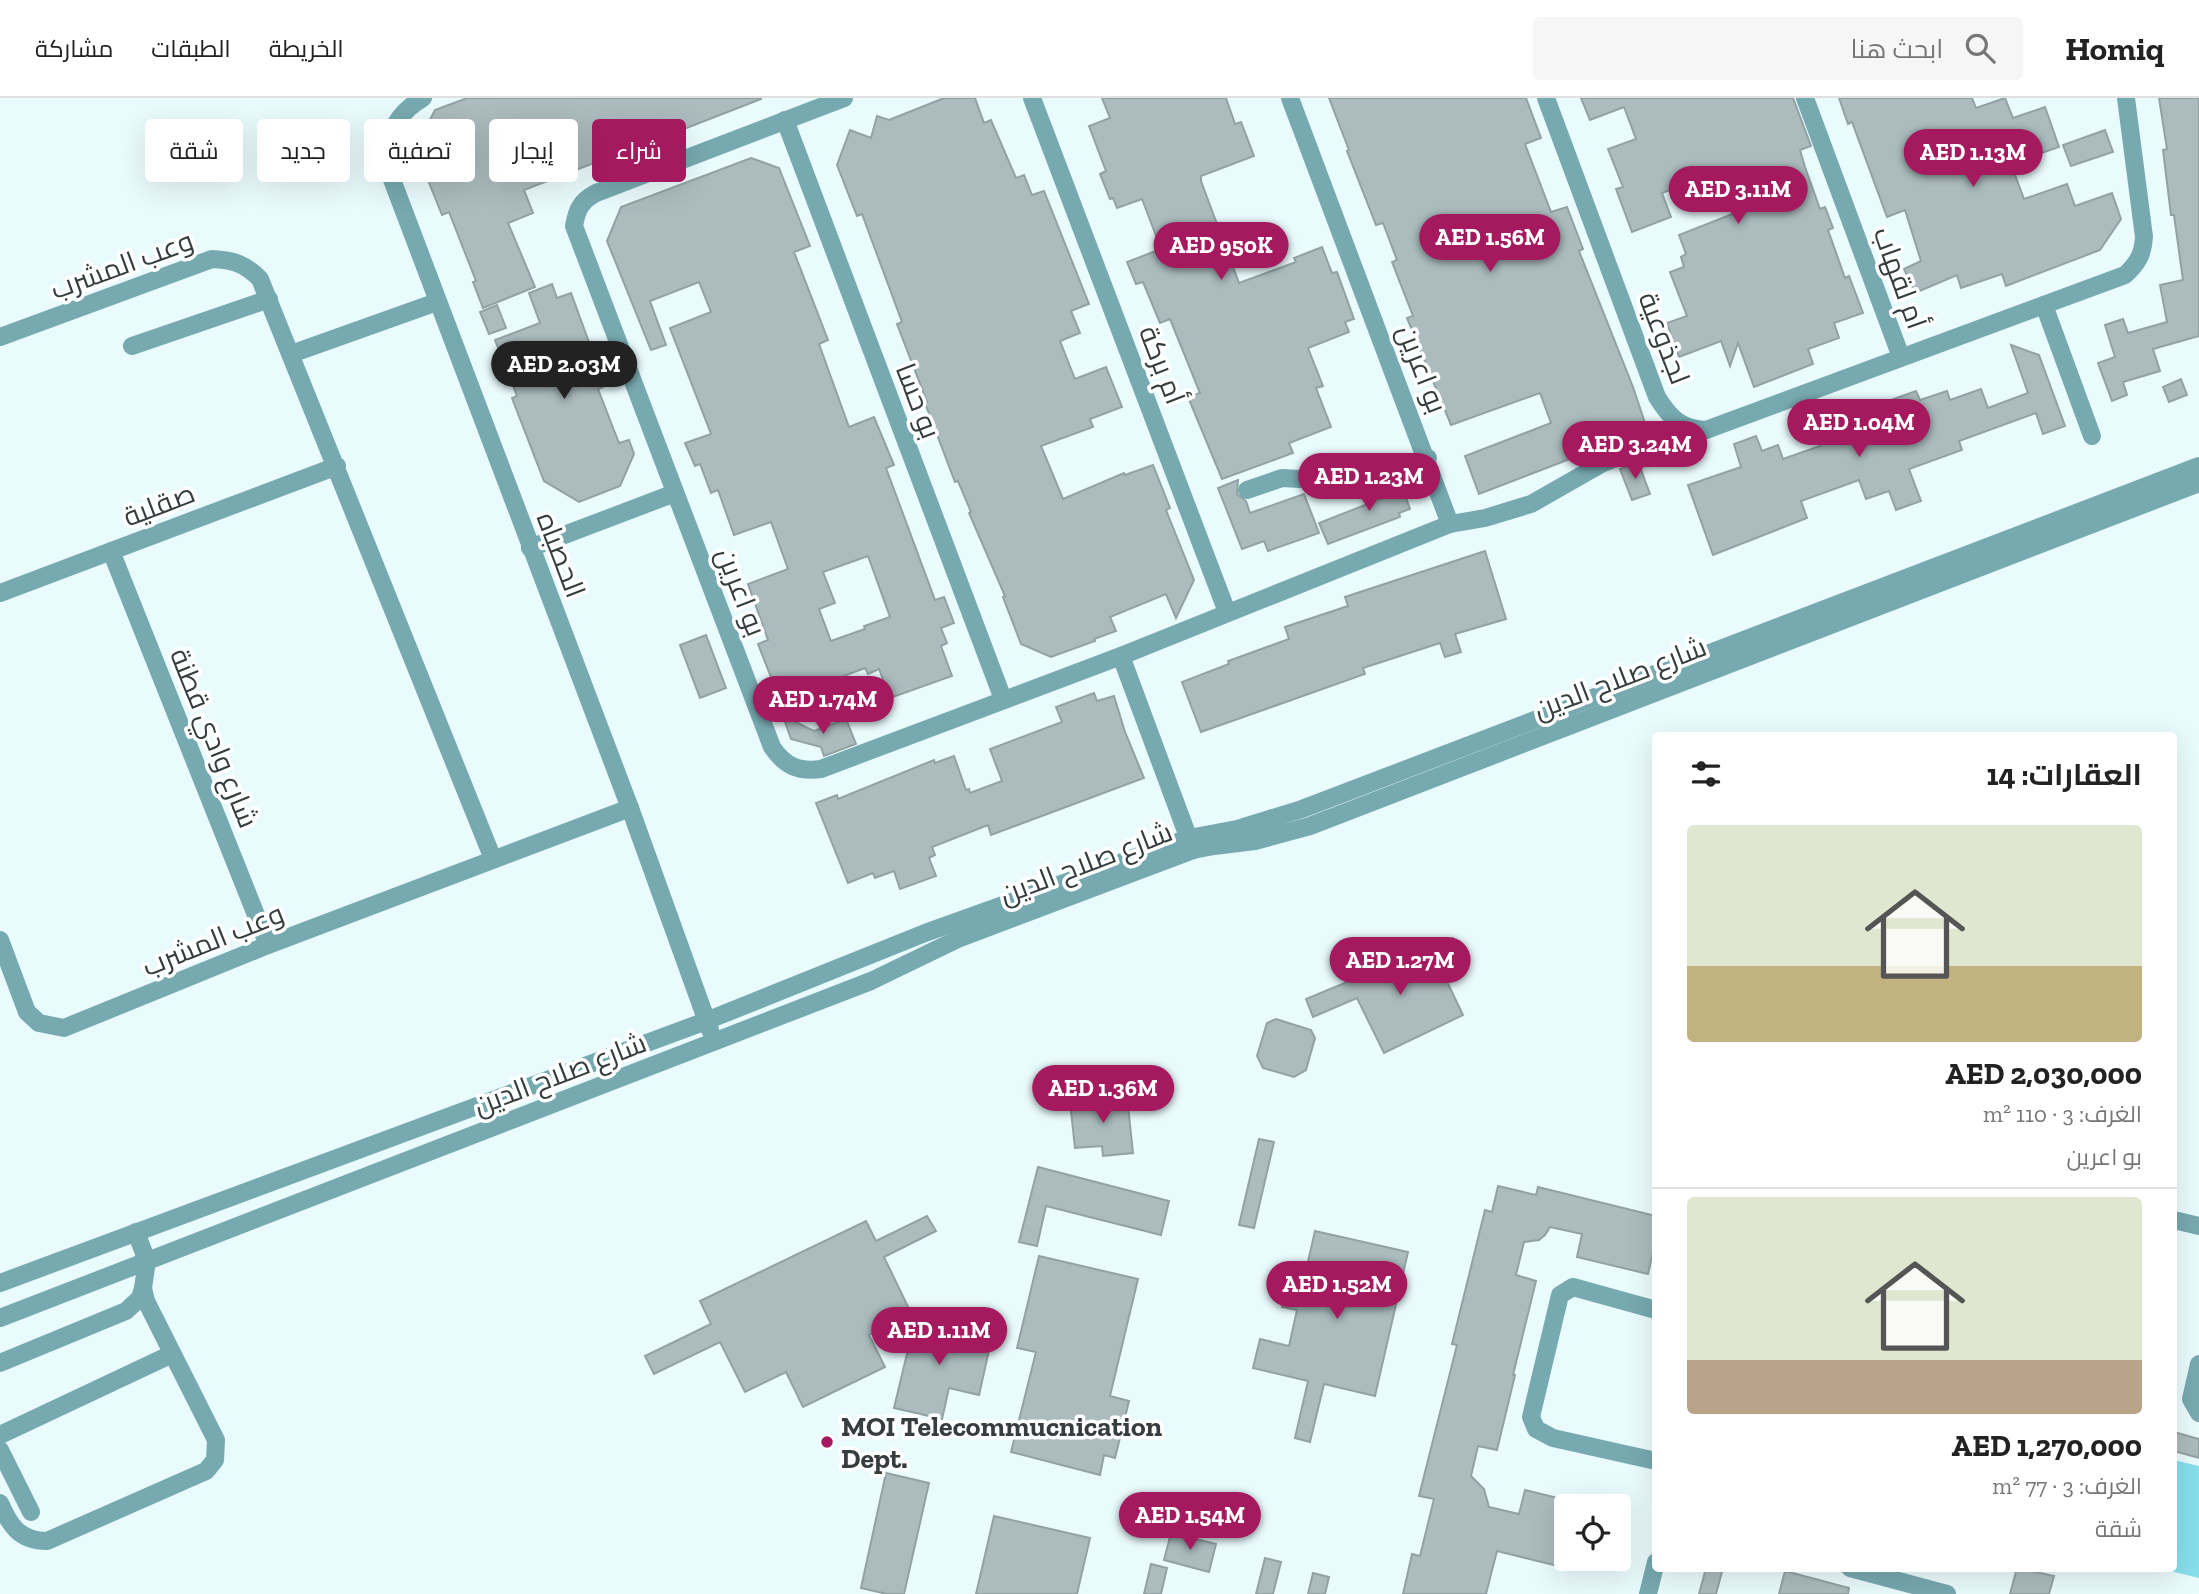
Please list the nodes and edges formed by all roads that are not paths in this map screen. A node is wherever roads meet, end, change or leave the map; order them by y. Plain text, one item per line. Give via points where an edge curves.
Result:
1 (423, 98) edge
2 (844, 98) edge
3 (1032, 98) edge
4 (1290, 98) edge
5 (1546, 98) edge
6 (1805, 98) edge
7 (2126, 98) edge
8 (785, 120) junction
9 (269, 299) junction
10 (437, 302) junction
11 (2044, 305) junction
12 (0, 337) edge
13 (132, 346) dead end
14 (291, 354) junction
15 (1901, 358) junction
16 (1690, 430) junction
17 (2092, 436) dead end
18 (1427, 458) junction
19 (337, 466) junction
20 (2199, 466) edge
21 (2199, 483) edge
22 (1247, 490) dead end
23 (675, 493) junction
24 (1450, 524) junction
25 (530, 548) junction
26 (111, 551) junction
27 (0, 593) edge
28 (1227, 612) junction
29 (1121, 656) junction
30 (1003, 699) junction
31 (630, 808) junction
32 (1191, 844) junction
33 (493, 859) junction
34 (0, 940) edge
35 (268, 945) junction
36 (706, 1021) junction
37 (714, 1041) junction
38 (2177, 1221) edge
39 (2199, 1226) edge
40 (136, 1232) junction
41 (147, 1261) junction
42 (0, 1283) edge
43 (143, 1288) junction
44 (1652, 1309) edge
45 (0, 1318) edge
46 (172, 1354) junction
47 (0, 1363) edge
48 (2199, 1364) edge
49 (2199, 1413) edge
50 (0, 1435) edge
51 (0, 1450) edge
52 (1652, 1460) edge
53 (0, 1503) edge
54 (32, 1512) dead end
55 (1654, 1572) edge
56 (1881, 1572) edge
57 (1912, 1576) edge
58 (1648, 1594) edge
59 (1947, 1594) edge

1 - 10 street, الحصباه via 410,106 391,130 387,162
2 - 8 street, بو اعرين
3 - 28 street, أم بركة
4 - 18 street, بو اعرين
5 - 16 street, لجذوعية via 1657,397 1669,416
6 - 15 street, أم لقهاب
7 - 11 street via 2143,253 2125,275
8 - 23 street, بو اعرين via 596,192 576,212 578,240
8 - 30 street, بو حسا
9 - 12 street, وعب المشرب via 248,267 212,259
9 - 13 street
9 - 14 street, وعب المشرب
10 - 14 street
10 - 25 street, الحصباه
11 - 15 street
11 - 17 street
14 - 19 street, وعب المشرب
15 - 16 street via 1706,430
16 - 24 street via 1603,463 1531,504
18 - 22 street via 1354,482 1282,478
18 - 24 street, بو اعرين
19 - 26 street, صقلية
19 - 33 street, وعب المشرب
20 - 32 street, شارع صلاح الدين via 1302,809
21 - 32 street, شارع صلاح الدين via 1310,826 1255,841
23 - 25 street
23 - 30 street, بو اعرين via 772,747 792,768 821,769
24 - 28 street, بو اعرين
25 - 31 street, الحصباه
26 - 27 street, صقلية
26 - 35 street, شارع وادي قطنة
28 - 29 street, بو اعرين
29 - 30 street, بو اعرين
29 - 32 street
31 - 33 street, وعب المشرب
31 - 36 street, الحصباه
32 - 36 street, شارع صلاح الدين via 925,933
32 - 37 street, شارع صلاح الدين via 960,938 871,982
33 - 35 street, وعب المشرب
34 - 35 street, وعب المشرب via 27,1012 39,1023 64,1028
36 - 37 street, الحصباه
36 - 40 street, شارع صلاح الدين
37 - 41 street, شارع صلاح الدين
38 - 39 street
40 - 41 street
40 - 42 street, شارع صلاح الدين
41 - 43 street
41 - 45 street, شارع صلاح الدين
43 - 46 street
43 - 47 street via 140,1298 126,1311
44 - 52 street via 1573,1287 1560,1295 1531,1417 1536,1429 1553,1438
46 - 50 street
46 - 53 street via 216,1440 217,1453 206,1471 47,1541 15,1531
48 - 49 street via 2191,1399
51 - 54 street
55 - 58 street
56 - 57 street
57 - 59 street

